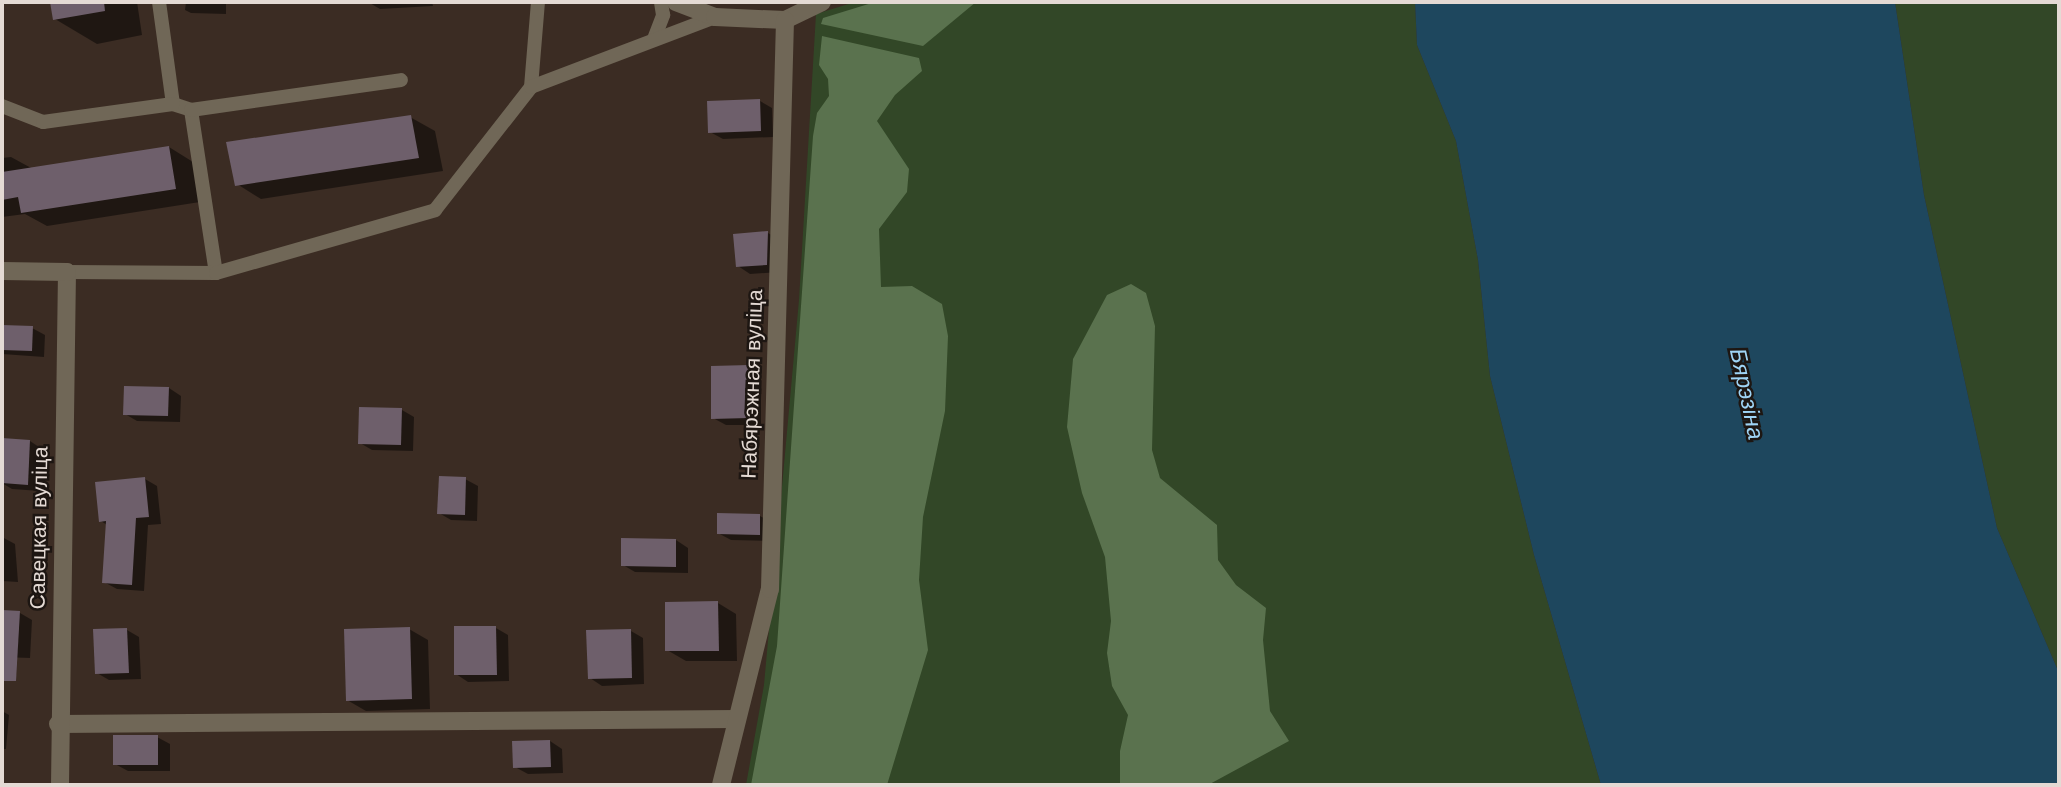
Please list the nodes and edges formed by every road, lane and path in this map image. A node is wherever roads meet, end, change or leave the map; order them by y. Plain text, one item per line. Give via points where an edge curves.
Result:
1 (159, 2) edge
2 (538, 2) edge
3 (662, 2) edge
4 (676, 2) edge
5 (822, 2) edge
6 (715, 17) junction
7 (785, 20) junction
8 (654, 40) junction
9 (401, 80) dead end
10 (531, 87) junction
11 (173, 104) junction
12 (2, 106) edge
13 (191, 110) junction
14 (2, 271) edge
15 (67, 272) junction
16 (216, 273) junction
17 (737, 719) junction
18 (58, 724) junction
19 (60, 785) edge
20 (721, 785) edge

1 - 11 lane
2 - 10 lane
3 - 8 lane via 663,15
4 - 6 street
5 - 7 street
6 - 7 street
6 - 8 lane
7 - 17 street, Набярэжная вуліца via 770,589
8 - 10 lane
9 - 13 lane
10 - 16 lane via 435,210
11 - 12 lane via 43,122
11 - 13 lane
13 - 16 lane
14 - 15 street
15 - 16 lane
15 - 18 street, Савецкая вуліца
17 - 18 street
17 - 20 street, Набярэжная вуліца
18 - 19 street, Савецкая вуліца

